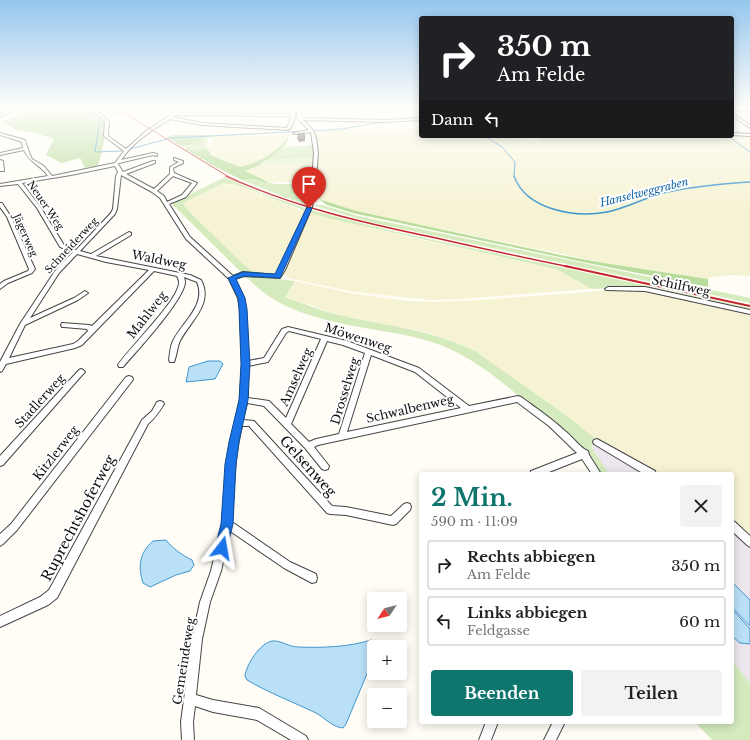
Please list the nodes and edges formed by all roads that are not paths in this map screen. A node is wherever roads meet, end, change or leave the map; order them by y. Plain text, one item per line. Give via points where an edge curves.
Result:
1 (24, 142) edge
2 (113, 142) edge
3 (137, 142) edge
4 (314, 142) edge
5 (25, 149) junction
6 (126, 151) junction
7 (0, 154) edge
8 (156, 155) dead end
9 (175, 159) dead end
10 (1, 162) edge
11 (154, 162) dead end
12 (117, 163) junction
13 (2, 170) edge
14 (9, 171) dead end
15 (121, 173) junction
16 (172, 174) junction
17 (51, 177) junction
18 (19, 182) junction
19 (0, 185) edge
20 (154, 191) junction
21 (0, 204) edge
22 (166, 204) junction
23 (129, 234) dead end
24 (76, 252) junction
25 (92, 256) junction
26 (152, 270) junction
27 (180, 276) junction
28 (232, 278) junction
29 (0, 287) edge
30 (608, 289) dead end
31 (85, 293) dead end
32 (750, 312) edge
33 (22, 324) junction
34 (64, 325) dead end
35 (91, 330) junction
36 (325, 338) junction
37 (369, 352) junction
38 (172, 360) dead end
39 (4, 362) junction
40 (246, 364) junction
41 (120, 365) dead end
42 (0, 369) edge
43 (81, 372) dead end
44 (129, 379) dead end
45 (244, 400) junction
46 (160, 404) dead end
47 (468, 408) junction
48 (239, 423) junction
49 (286, 424) junction
50 (342, 436) junction
51 (597, 442) dead end
52 (308, 446) junction
53 (585, 454) junction
54 (0, 462) edge
55 (325, 466) dead end
56 (539, 472) edge
57 (596, 472) edge
58 (649, 472) edge
59 (407, 508) dead end
60 (227, 524) junction
61 (734, 527) edge
62 (0, 541) edge
63 (750, 542) edge
64 (312, 578) dead end
65 (0, 622) edge
66 (190, 699) junction
67 (491, 724) edge
68 (558, 724) edge
69 (188, 740) edge
70 (302, 740) edge
71 (485, 740) edge
72 (550, 740) edge

1 - 5 street
2 - 6 street
3 - 6 street
4 - 28 street via 316,153 310,205 278,277 243,274
5 - 7 street
5 - 17 street via 30,160 47,170
6 - 12 street
8 - 12 street
9 - 16 street via 182,162 171,168
10 - 13 street
11 - 15 street
12 - 15 street
12 - 17 street
13 - 14 street
15 - 20 street, Gemeindeweg
15 - 24 street, Schneiderweg via 118,176 113,214
16 - 20 street
16 - 22 street via 195,183 184,196
17 - 18 street
18 - 19 street
18 - 24 street, Neuer Weg via 39,208 62,246
20 - 22 street, Gemeindeweg
21 - 29 street, Jägerweg via 9,217 32,269
22 - 28 street, Gemeindeweg via 188,238
23 - 25 street
24 - 25 street, Waldweg
24 - 33 street, Schneiderweg via 57,272
25 - 26 street, Waldweg
26 - 27 street, Waldweg
26 - 35 street
27 - 38 street, Waldweg via 199,281 202,287 201,299 196,312 176,342
27 - 41 street, Mahlweg via 182,285 179,292
28 - 40 street, Gemeindeweg via 242,298
30 - 32 street, Schilfweg via 645,289
31 - 33 street
33 - 39 street, Schneiderweg
34 - 35 street via 89,327
35 - 39 street via 74,346
36 - 37 street, Möwenweg
36 - 40 street, Möwenweg via 288,329 284,331 266,360
36 - 49 street, Amselweg
37 - 47 street, Möwenweg via 417,370
37 - 50 street, Drosselweg
39 - 42 street, Schneiderweg
40 - 45 street, Gemeindeweg
43 - 54 street, Stadlerweg
44 - 62 street, Kitzlerweg via 14,527
45 - 48 street, Gemeindeweg
45 - 49 street via 266,403
46 - 65 street, Ruprechtshoferweg via 145,422 53,594
47 - 50 street, Schwalbenweg
47 - 53 street, Schwalbenweg via 518,399
48 - 59 street, Gelsenweg via 251,423 330,510 393,521
48 - 60 street, Gemeindeweg via 231,464
49 - 52 street
50 - 52 street, Schwalbenweg
51 - 58 street
52 - 55 street
53 - 56 street
53 - 57 street
60 - 64 street via 287,565
60 - 66 street, Gemeindeweg via 216,571 205,602 197,640
61 - 63 street
66 - 69 street, Gemeindeweg
66 - 70 street via 259,714
67 - 71 street
68 - 72 street

